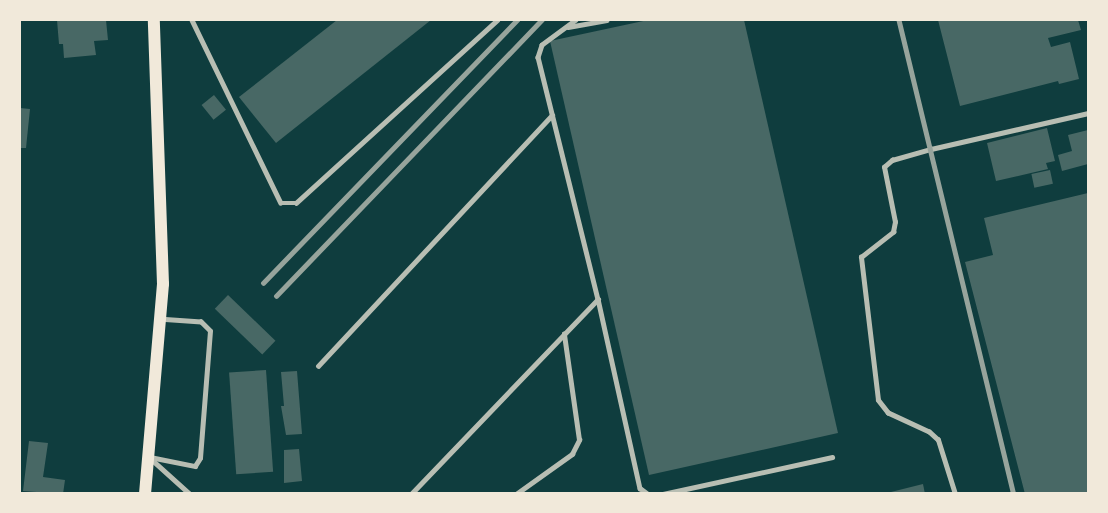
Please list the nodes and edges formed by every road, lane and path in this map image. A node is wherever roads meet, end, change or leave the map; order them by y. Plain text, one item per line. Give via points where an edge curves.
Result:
1 (154, 20) edge
2 (192, 20) edge
3 (497, 20) edge
4 (576, 20) edge
5 (606, 20) edge
6 (565, 28) junction
7 (1089, 113) edge
8 (552, 115) junction
9 (598, 299) junction
10 (160, 319) junction
11 (564, 334) junction
12 (318, 366) dead end
13 (148, 456) junction
14 (832, 458) dead end
15 (145, 494) edge
16 (190, 494) edge
17 (411, 494) edge
18 (516, 494) edge
19 (648, 494) edge
20 (663, 494) edge
21 (955, 494) edge

1 - 10 main road via 163,284
2 - 3 lane via 281,202 296,203
4 - 6 lane
5 - 6 lane
6 - 8 lane via 542,45 538,57
7 - 21 lane via 930,149 892,160 884,167 895,222 893,232 861,257 878,400 888,413 929,432 938,441
8 - 9 lane
8 - 12 lane
9 - 11 lane
9 - 19 lane via 640,488
10 - 13 main road
10 - 13 lane via 201,322 210,331 200,458 195,466
11 - 17 lane
11 - 18 lane via 579,440 572,454
13 - 15 main road
13 - 16 lane
14 - 20 lane

